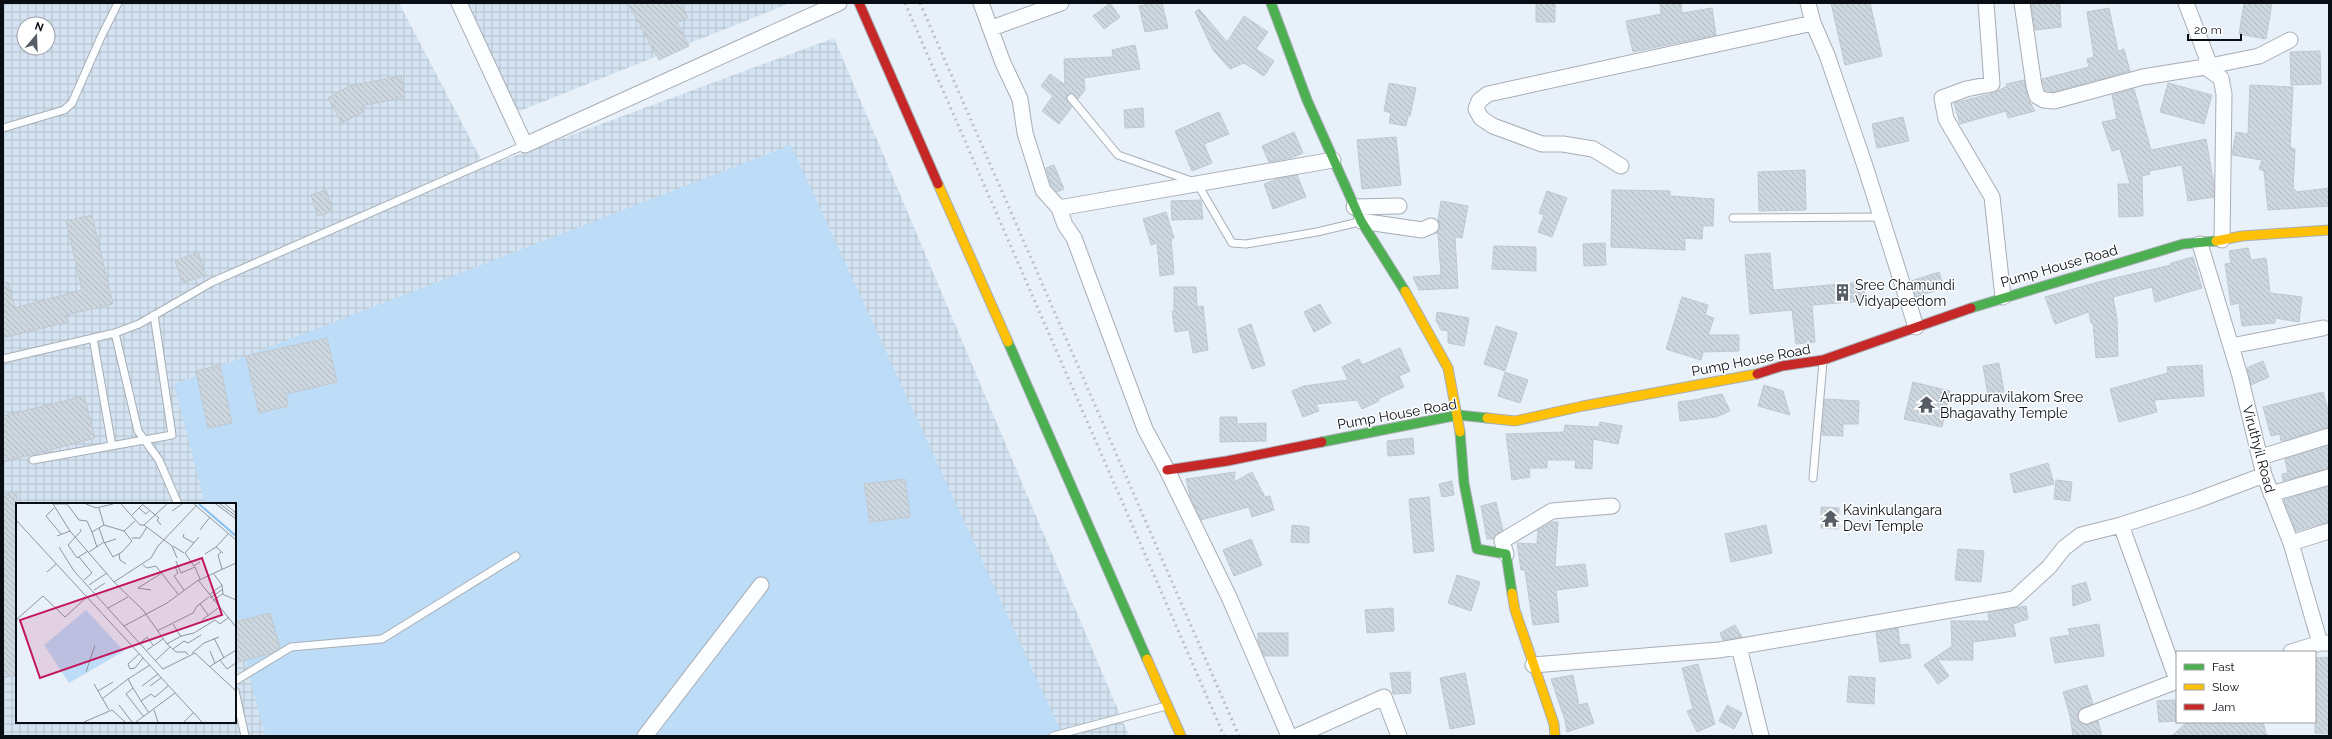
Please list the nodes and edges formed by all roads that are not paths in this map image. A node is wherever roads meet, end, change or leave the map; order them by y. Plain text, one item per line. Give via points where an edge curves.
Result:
1 (118, 3) edge
2 (458, 3) edge
3 (839, 3) edge
4 (859, 3) edge
5 (981, 3) edge
6 (1060, 3) edge
7 (1271, 3) edge
8 (1808, 3) edge
9 (1986, 3) edge
10 (2022, 3) edge
11 (2186, 3) edge
12 (1813, 23) junction
13 (992, 28) junction
14 (2290, 40) dead end
15 (2205, 67) junction
16 (1070, 98) dead end
17 (3, 128) edge
18 (525, 145) junction
19 (1333, 160) junction
20 (1621, 166) dead end
21 (1197, 183) junction
22 (1399, 206) dead end
23 (1354, 207) junction
24 (1059, 208) junction
25 (1881, 217) junction
26 (1733, 218) dead end
27 (1361, 221) junction
28 (1431, 226) dead end
29 (2329, 230) edge
30 (2222, 240) junction
31 (2200, 244) junction
32 (2003, 297) junction
33 (154, 315) junction
34 (1916, 327) junction
35 (2323, 328) dead end
36 (115, 333) junction
37 (93, 338) junction
38 (2232, 346) junction
39 (3, 359) edge
40 (1823, 360) junction
41 (1458, 415) junction
42 (2329, 436) edge
43 (145, 441) junction
44 (112, 446) junction
45 (2261, 457) junction
46 (33, 460) dead end
47 (1167, 470) junction
48 (2264, 475) junction
49 (2329, 477) edge
50 (1813, 478) dead end
51 (2271, 494) junction
52 (178, 503) edge
53 (1612, 506) dead end
54 (2121, 526) junction
55 (2329, 531) edge
56 (2291, 543) junction
57 (1506, 554) junction
58 (516, 556) dead end
59 (761, 585) dead end
60 (2325, 643) edge
61 (1739, 647) junction
62 (2295, 651) edge
63 (1533, 665) junction
64 (2176, 678) edge
65 (236, 680) edge
66 (2176, 681) edge
67 (236, 696) edge
68 (1168, 706) junction
69 (2086, 716) dead end
70 (245, 736) edge
71 (645, 736) edge
72 (1052, 736) edge
73 (1181, 736) edge
74 (1289, 736) edge
75 (1297, 736) edge
76 (1399, 736) edge
77 (1555, 736) edge
78 (1761, 736) edge

1 - 17 lane via 72,104 64,110
2 - 18 street
3 - 18 street
4 - 68 street
5 - 13 street
6 - 13 street
7 - 19 street via 1307,100
8 - 12 street
9 - 32 street via 1992,84 1966,89 1942,98 1946,119 1992,197
10 - 15 street via 2034,86 2037,96 2044,100 2054,100 2143,77
11 - 15 street via 2208,58
12 - 20 street via 1488,94 1479,101 1476,109 1481,118 1493,126 1542,144 1563,144 1593,149
12 - 25 street via 1827,55
13 - 24 street via 1003,63 1020,99 1025,133 1043,190
14 - 15 street via 2259,56
15 - 30 street via 2221,78 2224,94
16 - 21 lane via 1118,155
18 - 33 lane via 212,282
19 - 21 street
19 - 23 street
21 - 24 street
21 - 27 lane via 1232,243 1246,244 1317,232
22 - 23 street
23 - 27 street
24 - 47 street via 1065,225 1074,238 1145,429
25 - 26 lane
25 - 34 street
27 - 28 street via 1422,230
27 - 41 street via 1416,307 1448,368
29 - 30 street, Pump House Road via 2242,236
30 - 31 street, Pump House Road
31 - 32 street, Pump House Road via 2183,244
31 - 38 street, Viruthyil Road
32 - 34 street, Pump House Road
33 - 36 lane
33 - 43 lane via 172,434
34 - 40 street, Pump House Road
35 - 38 street
36 - 37 lane
36 - 43 lane via 138,431
37 - 39 lane
37 - 44 lane
38 - 45 street, Viruthyil Road
40 - 41 street, Pump House Road via 1782,366 1750,377 1583,406 1515,421
40 - 50 lane
41 - 47 street, Pump House Road via 1227,461
41 - 57 street via 1464,484 1477,549
42 - 45 street
43 - 44 lane
43 - 52 lane via 159,460
44 - 46 lane
45 - 48 street, Viruthyil Road
47 - 74 street via 1229,597
48 - 51 street, Viruthyil Road
48 - 54 street via 2195,502
49 - 51 street
51 - 56 street, Viruthyil Road
53 - 57 street via 1552,511 1502,541
54 - 61 street via 2081,535 2064,548 2049,567 2014,599
54 - 64 street
55 - 56 street
56 - 60 street, Viruthyil Road
57 - 63 street via 1515,610
58 - 65 lane via 382,639 292,647
59 - 71 street
60 - 62 street
61 - 63 street
61 - 78 street
63 - 77 street via 1554,724
66 - 69 street
67 - 70 lane
68 - 72 lane
68 - 73 street
75 - 76 street via 1384,697

